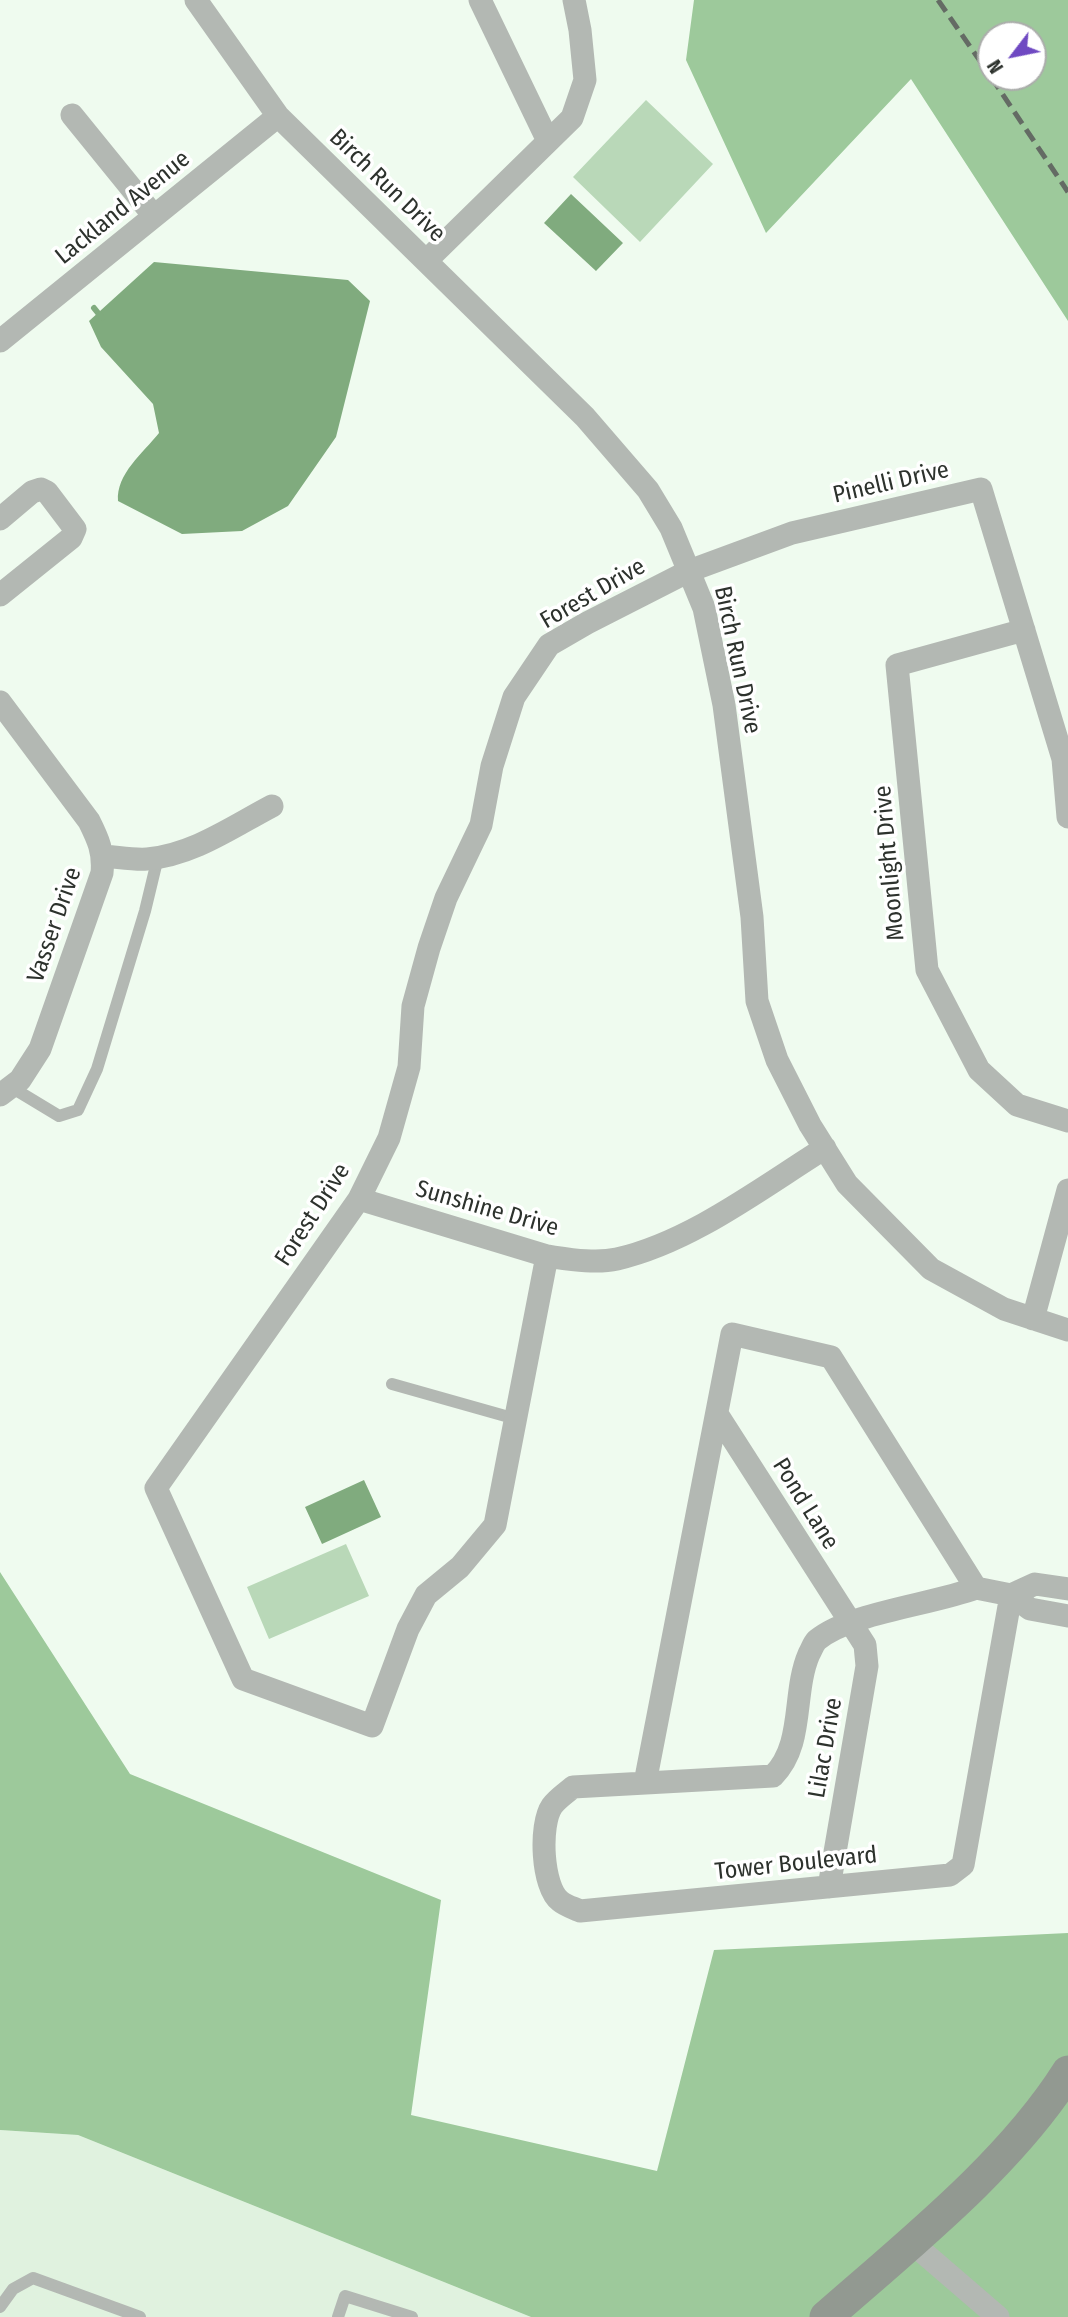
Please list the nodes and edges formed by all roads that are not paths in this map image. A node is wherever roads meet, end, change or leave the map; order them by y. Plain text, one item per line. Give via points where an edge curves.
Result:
1 (196, 0) edge
2 (480, 0) edge
3 (574, 0) edge
4 (72, 115) dead end
5 (278, 116) junction
6 (548, 141) junction
7 (154, 216) junction
8 (426, 261) junction
9 (0, 341) edge
10 (0, 519) edge
11 (689, 571) junction
12 (0, 596) edge
13 (1024, 630) junction
14 (0, 702) edge
15 (272, 806) dead end
16 (1068, 817) edge
17 (103, 856) junction
18 (158, 857) junction
19 (6, 1091) edge
20 (1068, 1121) edge
21 (825, 1148) junction
22 (1068, 1191) edge
23 (359, 1199) junction
24 (547, 1256) junction
25 (1033, 1319) junction
26 (1068, 1330) edge
27 (392, 1384) dead end
28 (717, 1414) junction
29 (516, 1419) junction
30 (976, 1588) junction
31 (1068, 1589) edge
32 (1011, 1595) junction
33 (1068, 1616) edge
34 (849, 1623) junction
35 (645, 1783) junction
36 (829, 1887) junction
37 (1068, 2072) edge
38 (911, 2242) junction
39 (0, 2307) edge
40 (140, 2317) edge
41 (338, 2317) edge
42 (412, 2317) edge
43 (826, 2317) edge
44 (998, 2317) edge

1 - 5 street, Birch Run Drive
2 - 6 street
3 - 6 street via 584,80 572,118
4 - 7 street
5 - 7 street, Lackland Avenue
5 - 8 street, Birch Run Drive
6 - 8 street
7 - 9 street, Lackland Avenue
8 - 11 street, Birch Run Drive via 585,417 648,490
10 - 12 street via 41,489 75,529 71,538
11 - 13 street, Pinelli Drive via 792,533 981,489
11 - 21 street, Birch Run Drive via 704,608 724,705 752,916 757,1001 777,1060
11 - 23 street, Forest Drive via 549,645 514,697 492,765 481,825 446,898 429,948 413,1006 409,1067 389,1138
13 - 16 street, Pinelli Drive via 1063,759
13 - 20 street, Moonlight Drive via 897,665 898,678 927,970 979,1070 1017,1105
14 - 17 street, Vasser Drive via 89,821
15 - 18 street via 199,846
17 - 18 street
17 - 19 street, Vasser Drive via 102,873 40,1049 32,1065
18 - 19 lane via 97,1069 78,1110 59,1116
21 - 24 street, Sunshine Drive via 668,1243 614,1260
21 - 25 street, Birch Run Drive via 847,1184 932,1269 1004,1309
22 - 25 street
23 - 24 street, Sunshine Drive
23 - 29 street, Forest Drive via 156,1488 243,1679 372,1726 408,1629 426,1595 460,1567 495,1525
24 - 29 street
25 - 26 street, Birch Run Drive
27 - 29 lane
28 - 30 street via 732,1334 831,1357
28 - 34 street, Pond Lane
28 - 35 street
30 - 32 street, Tower Boulevard
30 - 34 street, Tower Boulevard
31 - 32 street, Tower Boulevard via 1035,1584
32 - 33 street, Tower Boulevard via 1030,1609
32 - 36 street, Tower Boulevard via 963,1865 950,1875
34 - 35 street, Tower Boulevard via 815,1642 802,1671 794,1734 783,1765 773,1776
34 - 36 street, Lilac Drive via 865,1645 867,1666
35 - 36 street, Tower Boulevard via 573,1787 551,1807 543,1851 558,1900 580,1911
37 - 38 main road via 1047,2105 1011,2144
38 - 43 main road
38 - 44 street
39 - 40 lane via 13,2289 33,2278
41 - 42 lane via 345,2296

